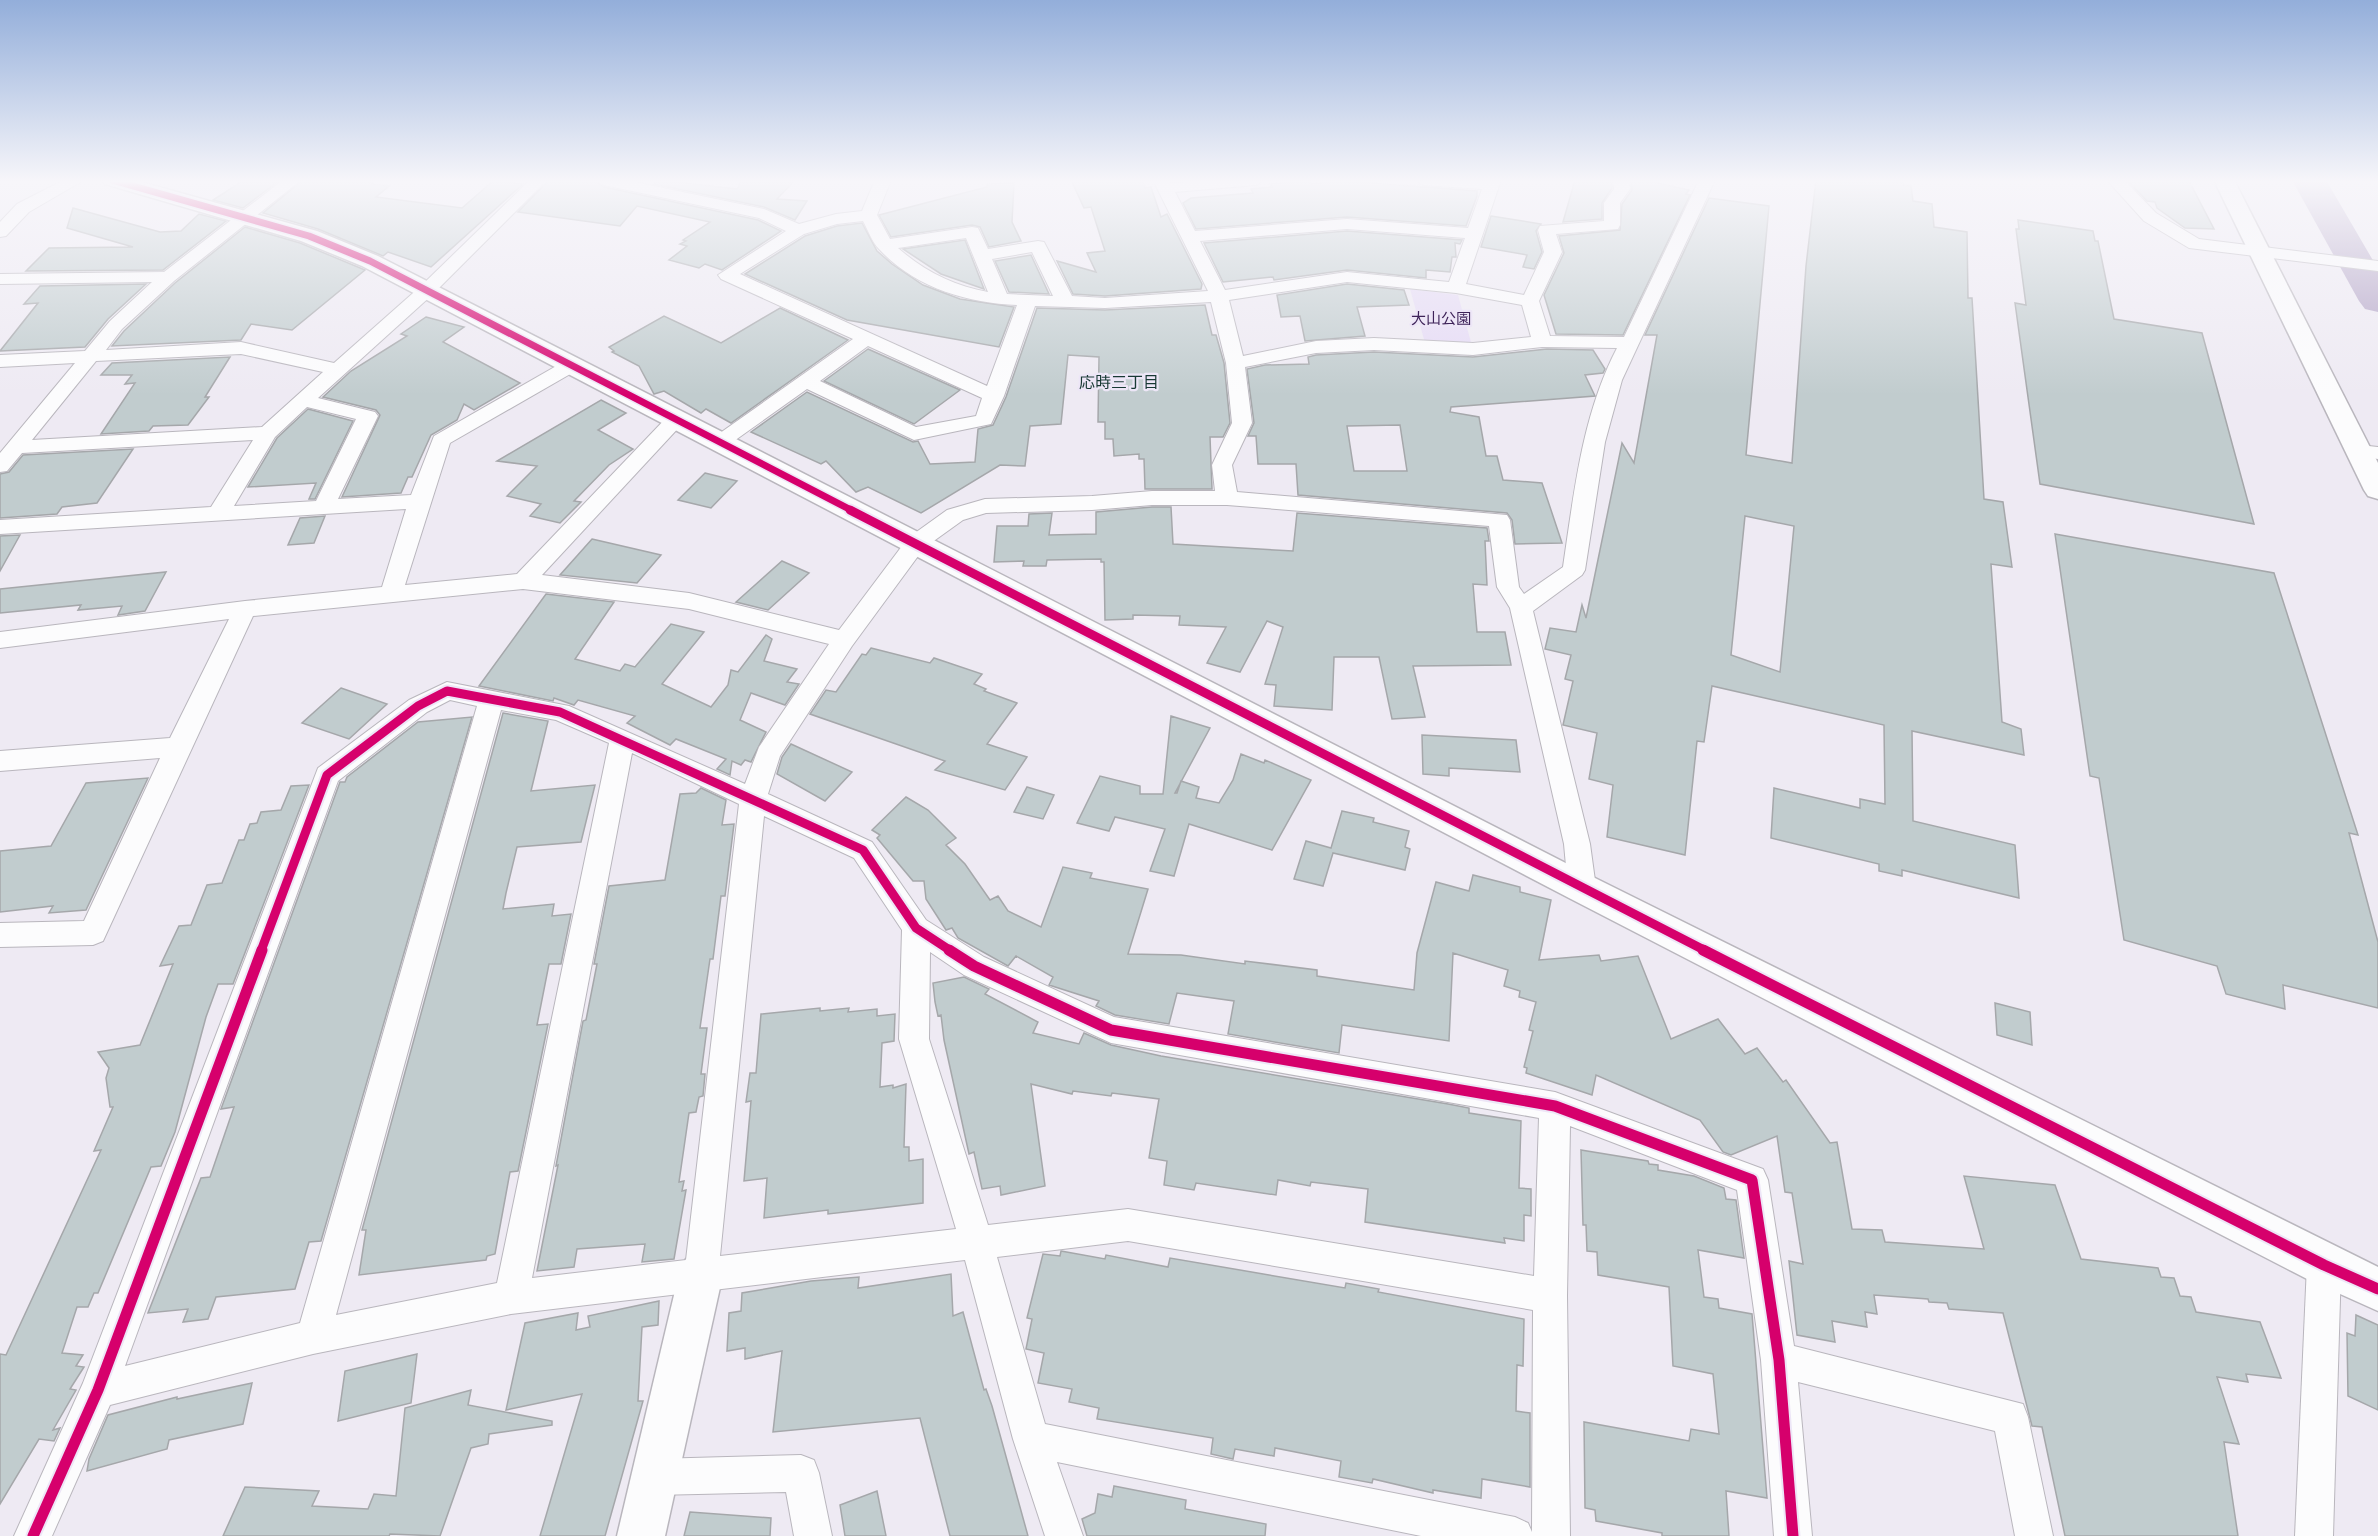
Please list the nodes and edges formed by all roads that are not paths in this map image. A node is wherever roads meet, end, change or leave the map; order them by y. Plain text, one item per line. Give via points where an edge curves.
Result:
1 (201, 252) edge
2 (346, 252) edge
3 (466, 252) edge
4 (764, 252) edge
5 (892, 252) edge
6 (981, 252) edge
7 (1003, 252) edge
8 (1041, 252) edge
9 (1197, 252) edge
10 (1468, 252) edge
11 (1553, 252) edge
12 (1674, 252) edge
13 (2261, 252) joint
14 (982, 255) junction
15 (2378, 266) edge
16 (168, 277) junction
17 (0, 279) edge
18 (1456, 288) junction
19 (427, 290) junction
20 (1219, 296) junction
21 (1000, 299) junction
22 (1530, 301) junction
23 (1028, 302) junction
24 (1066, 303) junction
25 (866, 339) junction
26 (1542, 341) junction
27 (1628, 344) junction
28 (93, 356) junction
29 (0, 361) edge
30 (1235, 363) junction
31 (572, 365) junction
32 (338, 370) junction
33 (805, 381) junction
34 (994, 396) junction
35 (305, 401) junction
36 (676, 419) junction
37 (267, 433) junction
38 (720, 442) junction
39 (15, 447) junction
40 (2368, 452) edge
41 (0, 466) edge
42 (2378, 490) edge
43 (1227, 498) junction
44 (419, 501) junction
45 (324, 506) junction
46 (219, 512) junction
47 (0, 527) edge
48 (916, 543) junction
49 (523, 581) junction
50 (391, 595) junction
51 (1521, 608) junction
52 (245, 609) junction
53 (0, 640) edge
54 (844, 640) junction
55 (491, 700) junction
56 (622, 738) junction
57 (178, 747) junction
58 (0, 761) edge
59 (753, 799) junction
60 (1582, 888) junction
61 (916, 928) junction
62 (0, 935) edge
63 (1555, 1106) junction
64 (976, 1243) junction
65 (2324, 1265) junction
66 (702, 1274) junction
67 (2378, 1289) edge
68 (1550, 1296) junction
69 (511, 1297) junction
70 (313, 1337) junction
71 (1779, 1360) junction
72 (98, 1390) junction
73 (1031, 1439) junction
74 (654, 1477) junction
75 (33, 1536) edge
76 (641, 1536) edge
77 (813, 1536) edge
78 (1064, 1536) edge
79 (1515, 1536) edge
80 (1551, 1536) edge
81 (1793, 1536) edge
82 (2034, 1536) edge
83 (2314, 1536) edge

1 - 16 street
2 - 19 street
3 - 19 street
4 - 25 street via 727,275
5 - 21 street via 934,281 964,293
6 - 14 street
7 - 14 street
8 - 24 street
9 - 20 street
10 - 18 street
11 - 22 street
12 - 27 street
13 - 15 street
13 - 40 street
14 - 21 street
16 - 17 street
16 - 28 street via 116,325
18 - 20 street via 1347,277
18 - 22 street
19 - 31 street
19 - 32 street
20 - 24 street
20 - 30 street
21 - 23 street
22 - 26 street
23 - 24 street
23 - 34 street
25 - 33 street
25 - 34 street
26 - 27 street
26 - 30 street via 1473,349 1374,344 1316,347
27 - 51 street via 1593,440 1574,570
28 - 29 street
28 - 32 street via 242,348
28 - 39 street
30 - 43 street via 1242,423 1222,465
31 - 36 street
31 - 44 street via 441,440
32 - 35 street
33 - 34 street via 914,434 984,420
33 - 38 street
35 - 37 street
35 - 45 street via 368,416
36 - 38 street
36 - 49 street
37 - 39 street
37 - 46 street
38 - 48 street
39 - 41 street
40 - 42 street
43 - 48 street via 985,506 955,515
43 - 51 street via 1499,519 1508,587
44 - 45 street
44 - 50 street
45 - 46 street
46 - 47 street
48 - 54 street
48 - 60 street
49 - 50 street
49 - 54 street via 689,601
50 - 52 street
51 - 60 street via 1576,844
52 - 53 street
52 - 57 street
54 - 59 street via 768,754
55 - 56 street via 560,712
55 - 70 street
55 - 72 street via 447,691 418,706 327,775
56 - 59 street
56 - 69 street
57 - 58 street
57 - 62 street via 93,933
59 - 61 street via 863,850
59 - 66 street
60 - 65 street
61 - 63 street via 974,966 1111,1030
61 - 64 street via 914,1039
63 - 68 street
63 - 71 street via 1752,1180
64 - 66 street
64 - 68 street via 1128,1225
64 - 73 street
65 - 67 street
65 - 83 street
66 - 69 street
66 - 74 street
68 - 80 street
69 - 70 street
70 - 72 street
71 - 81 street
71 - 82 street via 2010,1417
72 - 75 street
73 - 78 street
73 - 79 street
74 - 76 street
74 - 77 street via 801,1473

